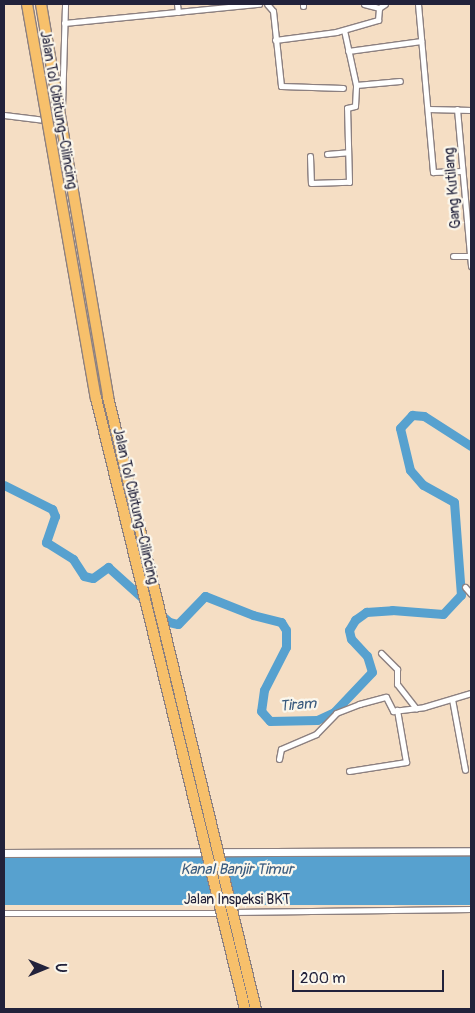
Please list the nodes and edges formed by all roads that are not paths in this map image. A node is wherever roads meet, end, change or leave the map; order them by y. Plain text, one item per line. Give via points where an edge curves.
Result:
1 (27, 4) edge
2 (42, 4) edge
3 (65, 4) edge
4 (177, 4) edge
5 (259, 4) edge
6 (267, 4) edge
7 (364, 4) edge
8 (385, 4) edge
9 (418, 4) edge
10 (218, 6) edge
11 (379, 8) junction
12 (178, 12) junction
13 (64, 22) junction
14 (344, 30) junction
15 (274, 40) junction
16 (421, 42) junction
17 (348, 51) junction
18 (400, 81) dead end
19 (356, 85) junction
20 (343, 88) dead end
21 (428, 108) junction
22 (457, 109) junction
23 (471, 110) edge
24 (4, 115) edge
25 (348, 152) junction
26 (327, 154) dead end
27 (310, 156) dead end
28 (462, 171) junction
29 (453, 256) dead end
30 (471, 256) edge
31 (471, 266) edge
32 (465, 588) dead end
33 (471, 594) edge
34 (381, 653) dead end
35 (471, 693) edge
36 (452, 699) junction
37 (416, 708) junction
38 (397, 710) junction
39 (279, 759) dead end
40 (465, 770) dead end
41 (349, 771) dead end
42 (471, 851) edge
43 (4, 853) edge
44 (471, 909) edge
45 (4, 914) edge
46 (245, 1009) edge
47 (256, 1009) edge

1 - 46 highway, Jalan Tol Cibitung–Cilincing, bridge via 96,398
2 - 47 highway, Jalan Tol Cibitung–Cilincing, bridge via 108,397
3 - 13 street
4 - 12 street
5 - 10 street
6 - 15 street via 272,11
7 - 11 street
8 - 11 street
9 - 16 street
10 - 12 street
11 - 14 street via 378,20
12 - 13 street
13 - 24 street via 61,116 45,120
14 - 15 street
14 - 17 street
15 - 20 street via 282,88
16 - 17 street
16 - 21 street
17 - 19 street
18 - 19 street
19 - 25 street via 355,107 348,108
21 - 22 street
21 - 28 street via 434,173
22 - 23 street
22 - 28 street, Gang Kutilang
25 - 26 street
25 - 27 street via 348,182 312,183
28 - 30 street, Gang Kutilang
29 - 30 street
30 - 31 street, Gang Kutilang
32 - 33 street
34 - 37 street via 397,669 397,684
35 - 36 street
36 - 37 street
36 - 40 street
37 - 38 street
38 - 39 street via 390,710 384,697 341,711 324,723 316,734 281,749
38 - 41 street via 406,763
42 - 43 street
44 - 45 street, Jalan Inspeksi BKT

